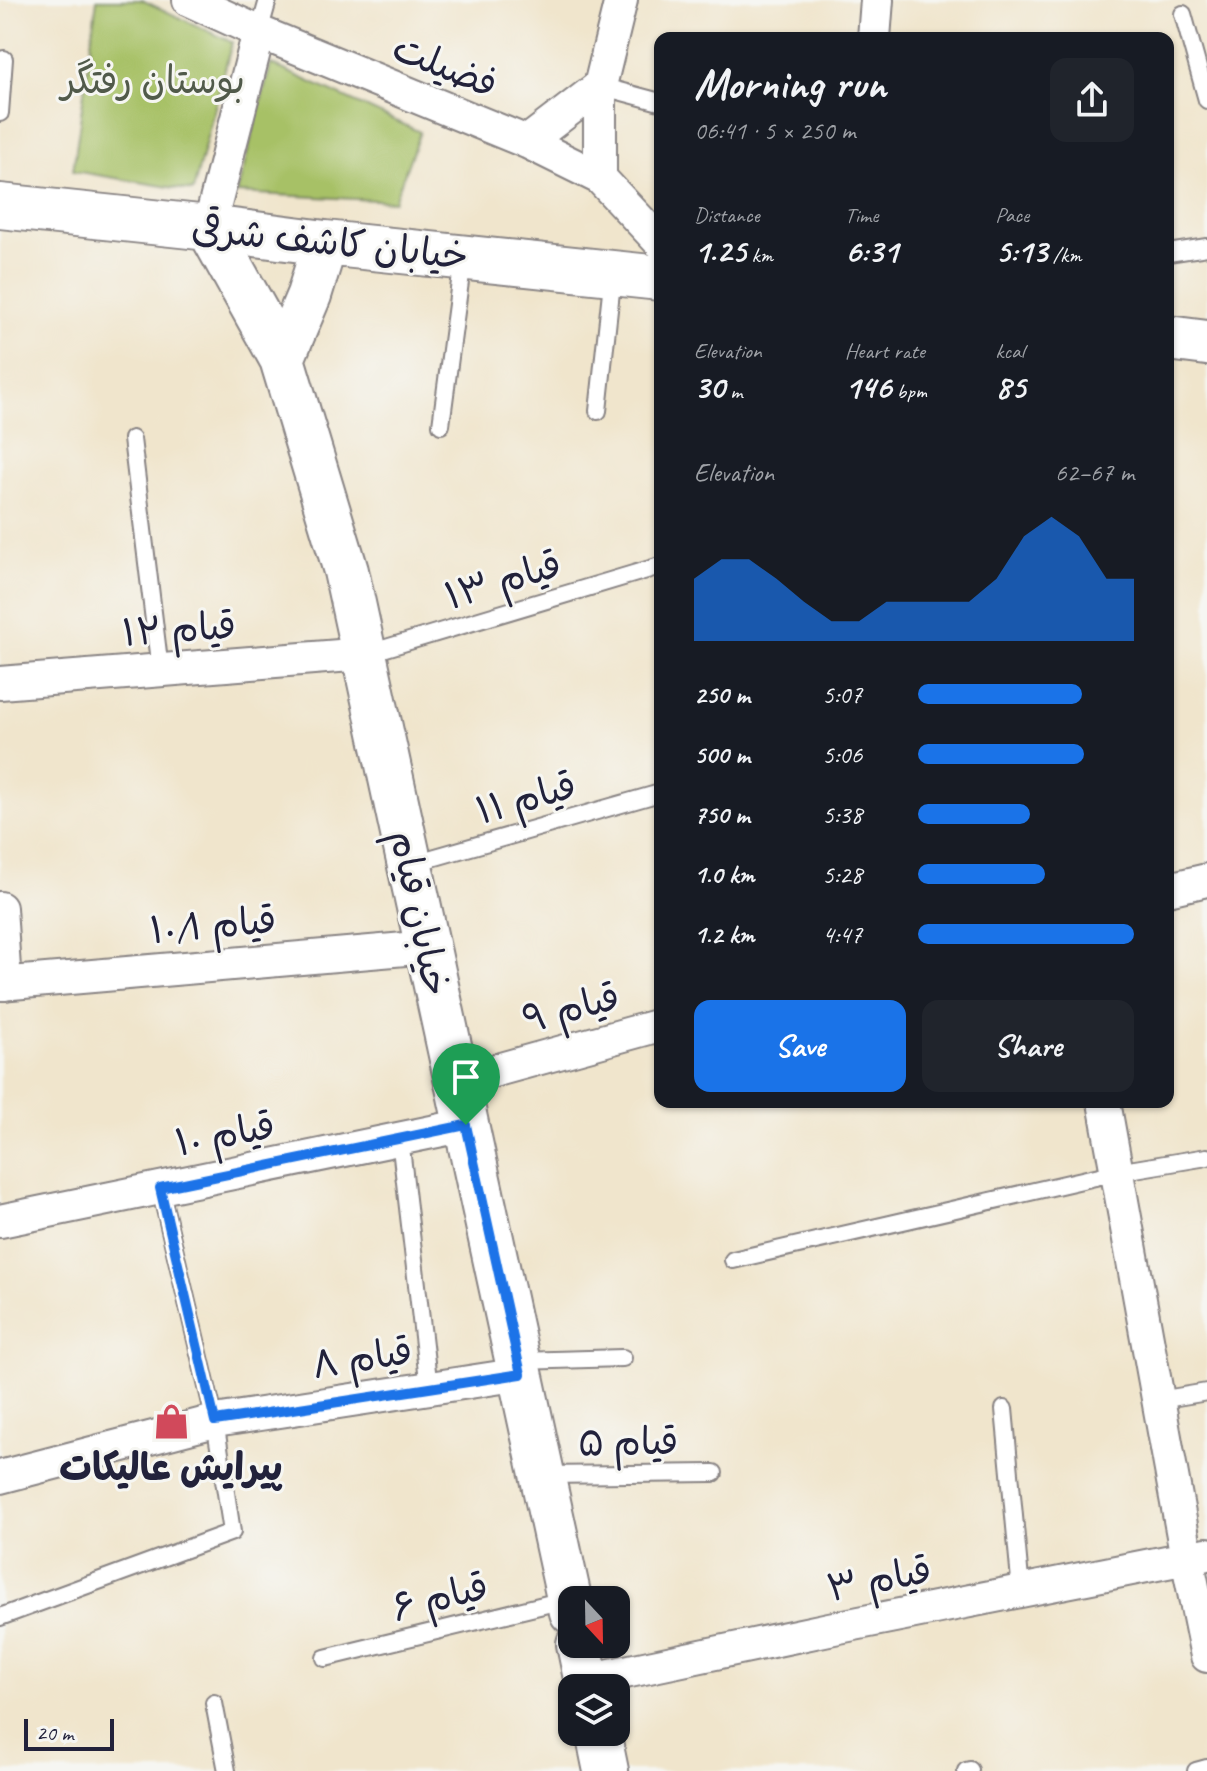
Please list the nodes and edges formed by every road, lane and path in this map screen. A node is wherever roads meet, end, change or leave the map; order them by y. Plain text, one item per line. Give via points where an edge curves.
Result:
1 (189, 0) edge
2 (268, 0) edge
3 (621, 0) edge
4 (877, 0) edge
5 (1183, 14) dead end
6 (259, 32) junction
7 (874, 32) edge
8 (4, 59) dead end
9 (600, 86) junction
10 (654, 100) edge
11 (1207, 100) edge
12 (0, 113) edge
13 (527, 142) junction
14 (600, 178) junction
15 (0, 206) edge
16 (209, 228) junction
17 (654, 236) edge
18 (325, 243) junction
19 (1207, 247) edge
20 (1174, 252) edge
21 (463, 257) junction
22 (613, 273) junction
23 (654, 277) edge
24 (1174, 339) edge
25 (1207, 343) edge
26 (282, 359) junction
27 (598, 411) dead end
28 (441, 425) dead end
29 (132, 439) dead end
30 (654, 568) edge
31 (364, 654) junction
32 (160, 670) junction
33 (0, 683) edge
34 (654, 795) edge
35 (410, 864) junction
36 (1207, 880) edge
37 (1174, 888) edge
38 (0, 908) edge
39 (428, 947) junction
40 (3, 984) edge
41 (654, 1027) edge
42 (457, 1081) junction
43 (1105, 1108) edge
44 (466, 1125) junction
45 (400, 1139) junction
46 (1207, 1157) edge
47 (1117, 1172) junction
48 (160, 1188) junction
49 (0, 1221) edge
50 (733, 1260) dead end
51 (623, 1358) dead end
52 (519, 1368) junction
53 (429, 1388) junction
54 (1207, 1392) edge
55 (1159, 1400) junction
56 (1004, 1409) dead end
57 (215, 1421) junction
58 (714, 1473) dead end
59 (543, 1475) junction
60 (0, 1477) edge
61 (1197, 1556) edge
62 (566, 1586) edge
63 (1021, 1591) junction
64 (558, 1609) edge
65 (0, 1617) edge
66 (1207, 1656) edge
67 (325, 1658) dead end
68 (585, 1671) edge
69 (214, 1703) dead end
70 (601, 1746) edge
71 (1207, 1768) edge
72 (227, 1771) edge
73 (606, 1771) edge
74 (1196, 1771) edge

1 - 6 street, فضیلت
2 - 6 lane
3 - 9 street
4 - 7 street
5 - 11 lane
6 - 13 street, فضیلت
6 - 16 street
8 - 12 lane
9 - 10 lane
9 - 13 street
9 - 14 street
13 - 14 street, فضیلت
14 - 17 street, فضیلت
15 - 16 main road, خیابان کاشف شرقی
16 - 18 main road, خیابان کاشف شرقی
16 - 26 main road, خیابان قیام
18 - 21 main road, خیابان کاشف شرقی
18 - 26 main road
19 - 20 lane
21 - 22 main road, خیابان کاشف شرقی
21 - 28 lane
22 - 23 main road, خیابان کاشف شرقی
22 - 27 lane
24 - 25 main road
26 - 31 main road, خیابان قیام via 346,571
29 - 32 lane
30 - 31 lane, قیام ۱۳
31 - 32 street, قیام ۱۲
31 - 35 main road, خیابان قیام
32 - 33 street, قیام ۱۲
34 - 35 lane, قیام ۱۱
35 - 39 main road, خیابان قیام
36 - 37 street
38 - 40 street
39 - 40 street, قیام ۱۰/۱
39 - 42 main road, خیابان قیام
41 - 42 street, قیام ۹
42 - 44 main road, خیابان قیام
43 - 47 street
44 - 45 street, قیام ۱۰
44 - 52 main road, خیابان قیام
45 - 48 street, قیام ۱۰
45 - 53 lane
46 - 47 lane
47 - 50 lane
47 - 55 street
48 - 49 street, قیام ۱۰
48 - 57 lane
51 - 52 lane
52 - 53 street, قیام ۸
52 - 59 main road, خیابان قیام
53 - 57 street, قیام ۸
54 - 55 lane
55 - 61 street
56 - 63 lane
57 - 60 street, قیام ۸
57 - 65 lane via 232,1532
58 - 59 lane, قیام ۵
59 - 62 main road, خیابان قیام
61 - 63 street, قیام ۳
61 - 66 street
63 - 68 street, قیام ۳
64 - 67 lane, قیام ۶
69 - 72 lane
70 - 73 main road
71 - 74 lane

